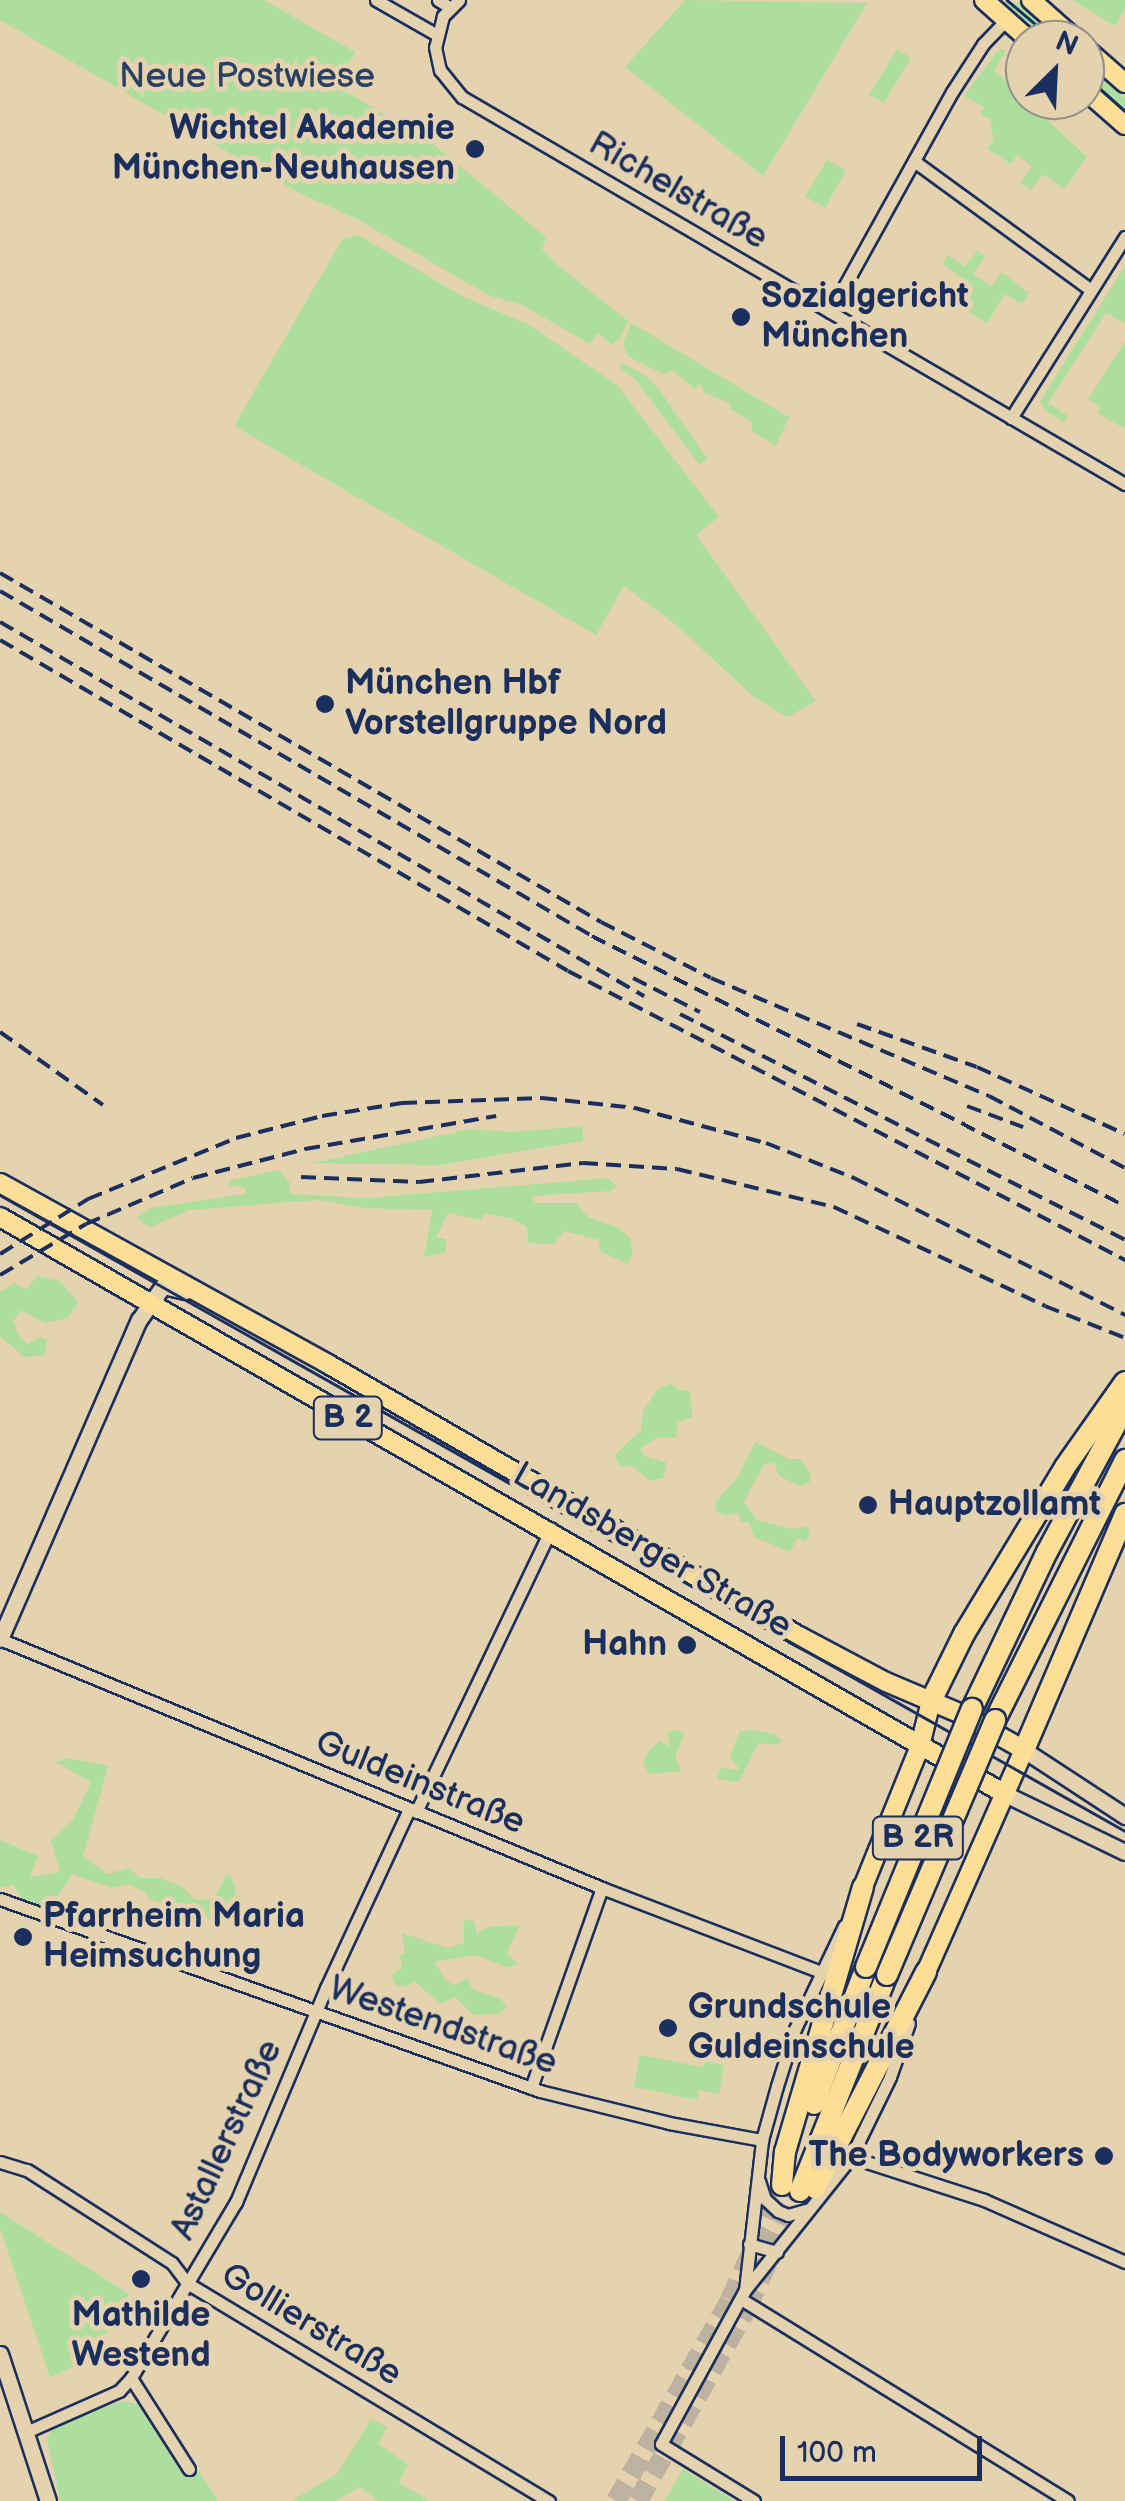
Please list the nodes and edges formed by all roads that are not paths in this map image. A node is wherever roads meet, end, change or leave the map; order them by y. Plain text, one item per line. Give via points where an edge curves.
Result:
1 (376, 0) edge
2 (438, 0) edge
3 (984, 0) edge
4 (1031, 0) edge
5 (455, 4) edge
6 (1006, 20) edge
7 (1054, 20) edge
8 (1005, 21) edge
9 (437, 35) junction
10 (1105, 66) edge
11 (1125, 83) edge
12 (1105, 108) edge
13 (1125, 126) edge
14 (914, 161) junction
15 (1125, 237) edge
16 (1090, 290) junction
17 (830, 312) junction
18 (1011, 418) junction
19 (1125, 484) edge
20 (0, 1183) edge
21 (0, 1216) edge
22 (148, 1304) junction
23 (222, 1304) junction
24 (1125, 1382) edge
25 (1125, 1407) edge
26 (1125, 1460) edge
27 (1125, 1514) edge
28 (551, 1529) junction
29 (0, 1639) edge
30 (931, 1701) junction
31 (920, 1746) junction
32 (1024, 1750) junction
33 (1005, 1794) junction
34 (412, 1810) junction
35 (1125, 1816) edge
36 (1125, 1852) edge
37 (863, 1887) junction
38 (602, 1888) junction
39 (0, 1899) edge
40 (821, 1972) junction
41 (926, 1972) junction
42 (316, 2011) junction
43 (531, 2088) junction
44 (762, 2140) junction
45 (851, 2157) junction
46 (0, 2162) edge
47 (758, 2177) junction
48 (802, 2193) junction
49 (750, 2244) junction
50 (778, 2252) junction
51 (1125, 2262) edge
52 (187, 2283) junction
53 (743, 2295) junction
54 (0, 2354) edge
55 (130, 2378) junction
56 (26, 2432) junction
57 (189, 2469) dead end
58 (48, 2501) edge
59 (548, 2501) edge
60 (754, 2501) edge
61 (1068, 2501) edge

1 - 9 street
2 - 5 street
3 - 6 main road
4 - 7 main road
5 - 9 street
8 - 14 street via 976,54
9 - 17 street, Richelstraße via 440,70 462,96
10 - 11 main road
12 - 13 main road
14 - 16 street
14 - 17 street
15 - 16 street
16 - 18 street
17 - 18 street, Richelstraße
18 - 19 street, Richelstraße
20 - 23 main road, Landsberger Straße / B 2
21 - 22 main road, Landsberger Straße / B 2
22 - 23 street, Landsberger Straße via 167,1285
22 - 28 main road, Landsberger Straße / B 2
22 - 29 street
23 - 30 main road, Landsberger Straße / B 2 via 856,1668
24 - 30 highway via 1067,1464
25 - 48 highway, B 2R, bridge via 1012,1624 866,1968
26 - 48 highway, B 2R, bridge via 994,1720
27 - 32 highway
28 - 31 main road, Landsberger Straße / B 2
28 - 34 street, Astallerstraße
29 - 34 street, Guldeinstraße
30 - 31 main road
30 - 32 main road, Landsberger Straße / B 2
31 - 33 main road, Landsberger Straße
31 - 37 main road
32 - 33 main road
32 - 35 street, Landsberger Straße
33 - 36 street, Landsberger Straße
33 - 41 main road
34 - 38 street, Guldeinstraße
34 - 42 street, Astallerstraße
37 - 40 street
37 - 48 highway via 785,2152
38 - 40 street, Guldeinstraße
38 - 43 street
39 - 42 street, Westendstraße
40 - 44 street via 795,2029
41 - 45 street via 890,2076
41 - 48 highway
42 - 43 street, Westendstraße
42 - 52 street, Astallerstraße via 236,2202
43 - 44 street, Westendstraße via 668,2124
44 - 47 street
45 - 48 street
45 - 51 street via 984,2200
46 - 52 street, Gollierstraße via 27,2170 172,2262
47 - 48 street via 778,2211 796,2214
47 - 49 street
48 - 50 street
49 - 50 street
49 - 53 street
50 - 53 street
52 - 55 street, Astallerstraße
52 - 59 street, Gollierstraße
53 - 60 street via 661,2444
53 - 61 street
54 - 56 street
55 - 56 street, Astallerstraße via 119,2391
55 - 57 street
56 - 58 street

